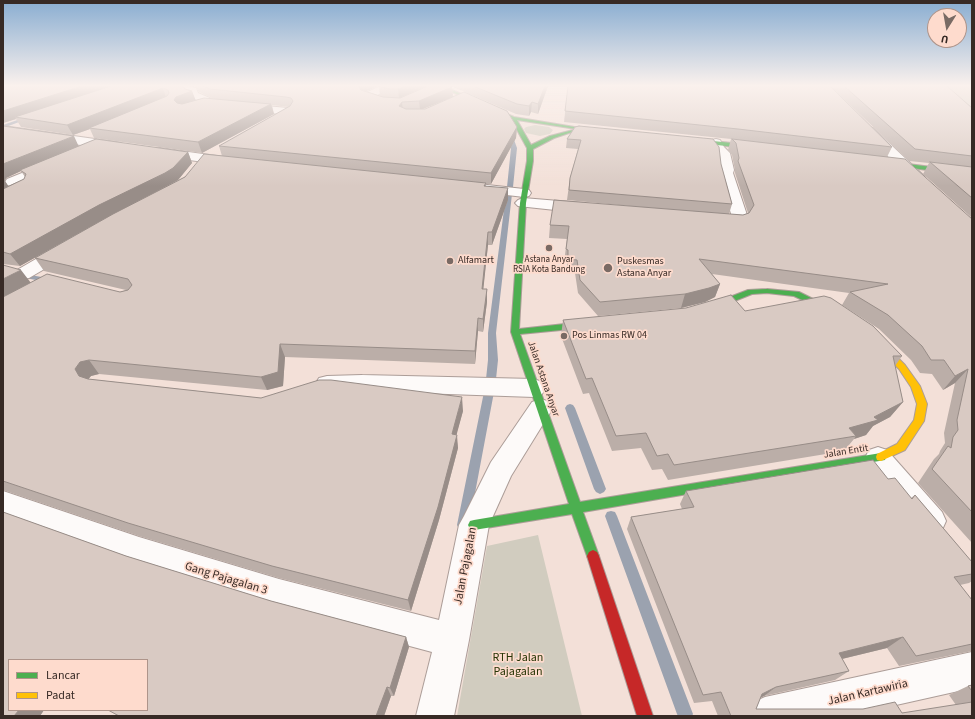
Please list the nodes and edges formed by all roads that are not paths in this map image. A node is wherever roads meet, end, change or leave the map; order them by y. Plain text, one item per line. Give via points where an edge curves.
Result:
1 (25, 120) edge
2 (277, 120) edge
3 (514, 120) edge
4 (522, 120) edge
5 (861, 123) edge
6 (3, 129) edge
7 (259, 129) edge
8 (581, 130) junction
9 (612, 133) edge
10 (676, 139) edge
11 (716, 143) junction
12 (128, 148) edge
13 (530, 148) junction
14 (770, 149) edge
15 (149, 151) edge
16 (66, 159) edge
17 (874, 162) edge
18 (242, 163) edge
19 (904, 166) junction
20 (972, 174) edge
21 (466, 186) edge
22 (927, 187) edge
23 (3, 198) edge
24 (524, 198) junction
25 (594, 209) edge
26 (704, 219) edge
27 (79, 241) edge
28 (3, 270) edge
29 (23, 274) junction
30 (46, 278) edge
31 (697, 311) edge
32 (843, 316) edge
33 (603, 323) edge
34 (515, 332) junction
35 (871, 335) edge
36 (309, 387) edge
37 (538, 398) junction
38 (878, 458) junction
39 (3, 504) edge
40 (577, 508) junction
41 (474, 525) junction
42 (947, 539) edge
43 (452, 640) junction
44 (972, 670) edge
45 (435, 716) edge
46 (645, 716) edge
47 (764, 716) edge

1 - 6 street
2 - 7 street
3 - 13 main road
4 - 8 main road
5 - 19 street
6 - 12 street via 78,147 98,138
8 - 9 main road
8 - 13 main road via 552,137
10 - 11 main road
11 - 14 main road
11 - 26 street via 723,153 726,173 740,220 735,222
13 - 24 main road, Jalan Astana Anyar
15 - 18 street
16 - 23 street via 15,180 12,182 25,188
17 - 19 main road
19 - 20 main road
19 - 22 street
21 - 24 street
24 - 25 street
24 - 34 main road, Jalan Astana Anyar
27 - 29 street
28 - 29 street
29 - 30 street
31 - 32 main road via 744,294 767,291 796,294
33 - 34 main road
34 - 37 main road, Jalan Astana Anyar
35 - 38 main road, Jalan Entit via 902,367 915,386 922,404 919,421 901,447
36 - 37 street via 362,383
37 - 40 main road, Jalan Astana Anyar
37 - 41 street, Jalan Pajagalan
38 - 40 main road, Jalan Entit
38 - 42 street
39 - 43 street, Gang Pajagalan 3 via 139,552 272,593
40 - 41 main road, Jalan Entit
40 - 46 main road, Jalan Astana Anyar
41 - 43 street, Jalan Pajagalan
43 - 45 street, Jalan Pajagalan
44 - 47 street, Jalan Kartawiria

